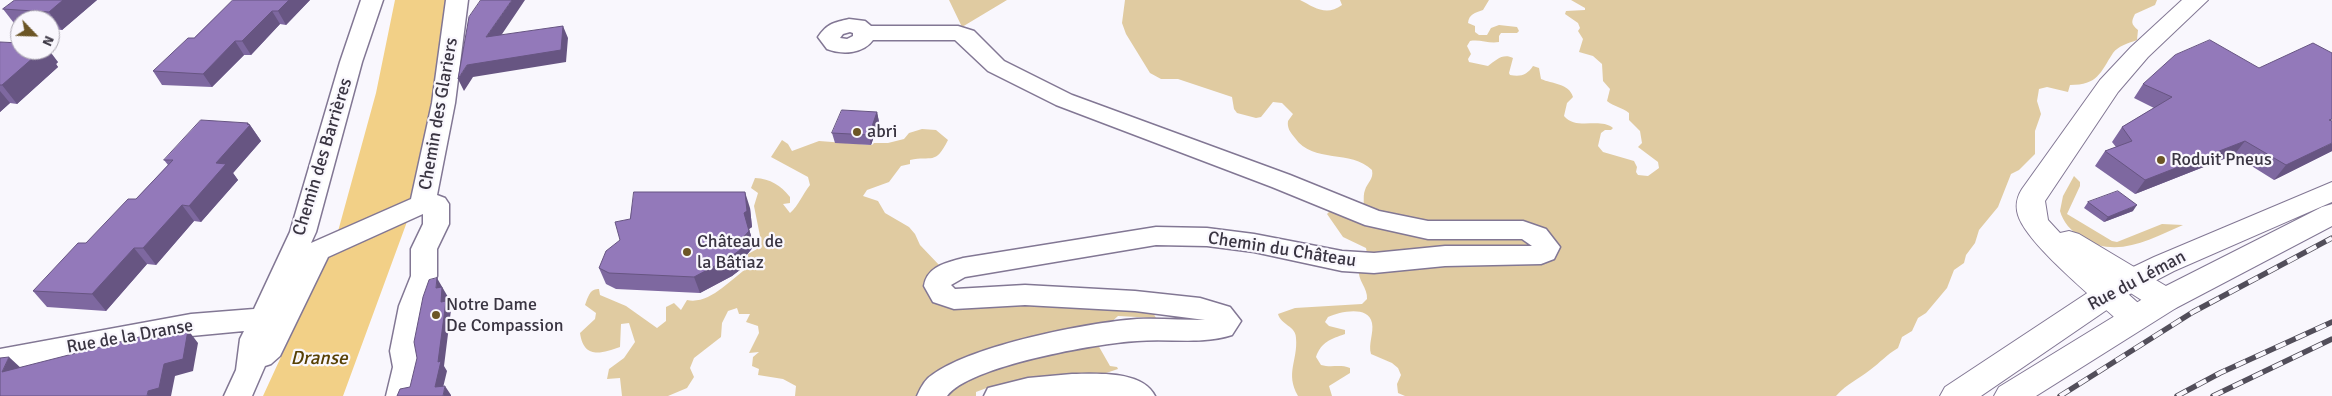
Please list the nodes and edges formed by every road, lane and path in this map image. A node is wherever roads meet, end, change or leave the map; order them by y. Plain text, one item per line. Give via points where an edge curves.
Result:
1 (372, 0) edge
2 (457, 0) edge
3 (2196, 0) edge
4 (865, 33) dead end
5 (2332, 191) edge
6 (422, 204) junction
7 (2332, 214) edge
8 (2121, 286) junction
9 (2165, 300) junction
10 (2135, 318) junction
11 (262, 319) junction
12 (253, 358) junction
13 (0, 360) edge
14 (238, 396) edge
15 (400, 396) edge
16 (931, 396) edge
17 (998, 396) edge
18 (1141, 396) edge
19 (1956, 396) edge
20 (2010, 396) edge

1 - 11 street, Chemin des Barrières via 303,232
2 - 6 street, Chemin des Glariers via 439,125
3 - 8 main road via 2150,41 2109,86 2032,196 2030,206 2036,225 2053,244
4 - 16 street, Chemin du Château via 958,33 966,36 996,66 1064,100 1374,219 1428,230 1523,230 1534,233 1547,247 1541,255 1445,256 1374,263 1342,261 1207,237 1156,236 963,268 938,279 937,286 943,295 954,299 1025,295 1136,301 1200,308 1220,314 1227,321 1222,328 1215,330 1134,330 1042,346 951,375 936,385
5 - 8 main road, Rue du Léman
6 - 12 street, Chemin des Glariers via 318,251 270,348
6 - 15 street via 436,204 436,224 424,249 424,270 404,351 407,367
7 - 9 main road, Rue du Léman
8 - 9 main road
8 - 10 main road
8 - 19 main road, Rue du Léman
9 - 10 main road, Rue du Léman
10 - 20 main road, Rue du Léman
11 - 12 street, Chemin des Barrières via 254,339
11 - 13 street, Rue de la Dranse via 191,325
12 - 14 street, Chemin des Barrières
17 - 18 street via 1043,388 1101,386 1126,388

